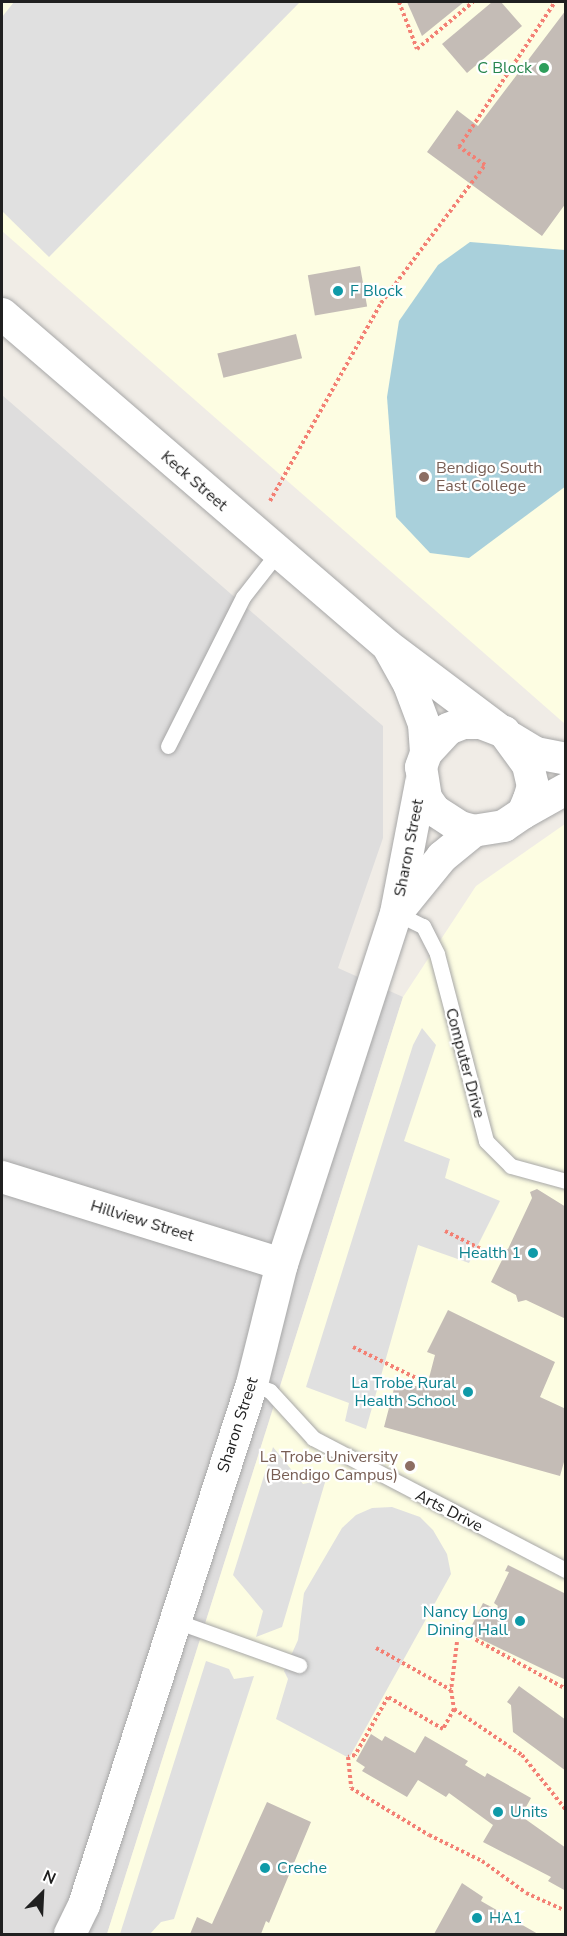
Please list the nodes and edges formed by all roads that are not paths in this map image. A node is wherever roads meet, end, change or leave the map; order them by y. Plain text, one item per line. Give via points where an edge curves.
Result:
1 (2, 314) edge
2 (278, 552) junction
3 (388, 646) junction
4 (504, 733) junction
5 (168, 746) dead end
6 (426, 753) junction
7 (566, 759) edge
8 (421, 783) junction
9 (566, 789) edge
10 (523, 813) junction
11 (474, 831) junction
12 (396, 914) junction
13 (2, 1178) edge
14 (566, 1181) edge
15 (282, 1264) junction
16 (252, 1384) junction
17 (566, 1570) edge
18 (173, 1620) junction
19 (299, 1665) dead end
20 (70, 1935) edge

1 - 2 street, Keck Street
2 - 3 street, Keck Street
2 - 5 lane via 243,597
3 - 4 street, Keck Street
3 - 6 street, Keck Street via 409,684 424,724
4 - 6 street via 464,723 448,729
4 - 7 street via 536,753
4 - 10 street via 532,777
6 - 8 street
8 - 11 street via 435,811 447,821
8 - 12 street, Sharon Street
9 - 10 street
10 - 11 street via 504,826
11 - 12 street, Sharon Street via 442,857
12 - 14 lane, Computer Drive via 423,926 437,954 486,1141 511,1166
12 - 15 street, Sharon Street
13 - 15 street, Hillview Street
15 - 16 street, Sharon Street
16 - 17 lane, Arts Drive via 270,1391 313,1438
16 - 18 street, Sharon Street
18 - 19 lane
18 - 20 street, Sharon Street via 84,1905

